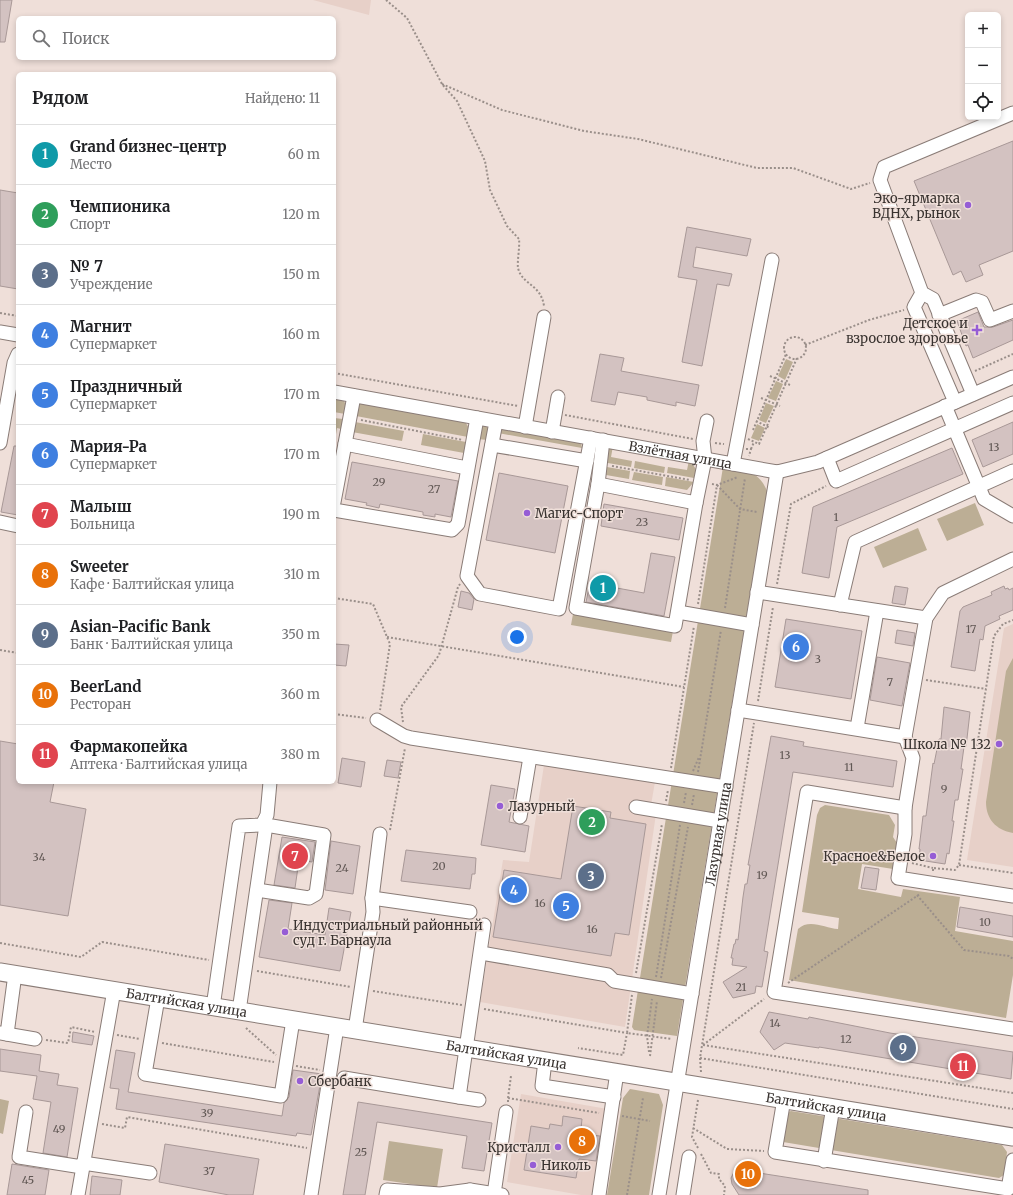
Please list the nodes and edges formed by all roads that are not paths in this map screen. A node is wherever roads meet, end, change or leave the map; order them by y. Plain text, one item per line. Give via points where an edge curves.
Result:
1 (1013, 113) edge
2 (772, 260) dead end
3 (922, 293) junction
4 (1013, 311) edge
5 (939, 315) junction
6 (544, 317) road end
7 (0, 332) edge
8 (16, 335) edge
9 (16, 365) edge
10 (1013, 378) edge
11 (336, 392) edge
12 (974, 394) junction
13 (354, 396) junction
14 (558, 397) dead end
15 (1013, 403) edge
16 (950, 404) junction
17 (477, 418) junction
18 (707, 421) dead end
19 (496, 422) junction
20 (525, 427) junction
21 (954, 428) junction
22 (552, 432) junction
23 (597, 440) junction
24 (0, 443) edge
25 (345, 444) junction
26 (492, 445) junction
27 (827, 458) junction
28 (705, 459) junction
29 (593, 463) junction
30 (733, 464) junction
31 (467, 468) junction
32 (1013, 471) edge
33 (777, 472) junction
34 (598, 484) junction
35 (979, 486) junction
36 (336, 491) edge
37 (696, 503) junction
38 (336, 510) edge
39 (1013, 516) edge
40 (0, 522) edge
41 (16, 526) edge
42 (1013, 559) edge
43 (757, 592) junction
44 (840, 605) junction
45 (877, 611) junction
46 (678, 612) junction
47 (926, 618) junction
48 (752, 625) junction
49 (738, 710) junction
50 (377, 720) road end
51 (857, 728) junction
52 (905, 737) junction
53 (530, 757) junction
54 (270, 784) edge
55 (726, 787) junction
56 (636, 807) dead end
57 (905, 808) junction
58 (520, 817) dead end
59 (720, 821) junction
60 (264, 825) junction
61 (380, 834) road end
62 (257, 890) junction
63 (1013, 896) edge
64 (372, 898) junction
65 (470, 912) dead end
66 (484, 925) dead end
67 (481, 953) junction
68 (8, 973) edge
69 (114, 990) junction
70 (692, 994) junction
71 (158, 998) junction
72 (213, 1007) junction
73 (239, 1011) junction
74 (293, 1020) junction
75 (337, 1027) junction
76 (1013, 1029) edge
77 (355, 1030) junction
78 (4, 1034) edge
79 (36, 1039) road end
80 (467, 1048) junction
81 (545, 1061) junction
82 (617, 1072) junction
83 (344, 1078) dead end
84 (678, 1083) junction
85 (459, 1097) junction
86 (614, 1097) junction
87 (479, 1100) dead end
88 (784, 1100) junction
89 (833, 1107) junction
90 (26, 1112) dead end
91 (506, 1112) road end
92 (1013, 1137) edge
93 (689, 1157) dead end
94 (1013, 1160) edge
95 (824, 1161) junction
96 (82, 1165) junction
97 (150, 1173) dead end
98 (1012, 1174) edge
99 (470, 1192) edge
100 (1008, 1192) edge
101 (498, 1194) edge
102 (78, 1195) edge
103 (311, 1195) edge
104 (386, 1195) edge
105 (598, 1195) edge
106 (659, 1195) edge
107 (683, 1195) edge

1 - 3 street via 884,167 880,180
2 - 30 street
3 - 5 street via 932,299
3 - 16 street via 914,307
4 - 5 street via 990,320 982,302 976,300
5 - 12 street
6 - 20 street
7 - 8 street
9 - 24 street
10 - 12 street, Взлётная улица
11 - 13 street, Взлётная улица
12 - 16 street, Взлётная улица
13 - 17 street, Взлётная улица
13 - 25 street
14 - 22 street
15 - 21 street
16 - 21 street
16 - 27 street, Взлётная улица
17 - 19 street, Взлётная улица
17 - 31 street
18 - 28 street via 703,441
19 - 20 street, Взлётная улица
19 - 26 street
20 - 22 street, Взлётная улица
21 - 27 street via 836,481
21 - 35 street
22 - 23 street, Взлётная улица
23 - 28 street, Взлётная улица
23 - 29 street
25 - 31 street
25 - 36 street
26 - 29 street
26 - 29 street via 467,576 480,594 559,609
27 - 33 street, Взлётная улица
28 - 30 street, Взлётная улица
28 - 37 street
29 - 34 street
30 - 33 street, Взлётная улица
31 - 38 street via 458,524 452,530
32 - 35 street
33 - 43 street, Лазурная улица
34 - 37 street
34 - 46 street via 576,608 675,626
35 - 39 street via 984,499
35 - 44 street via 855,542
37 - 46 street
40 - 41 street
42 - 47 street via 943,593
43 - 44 street
43 - 48 street, Лазурная улица
44 - 45 street
45 - 47 street
45 - 51 street
46 - 48 street
47 - 52 street
48 - 49 street, Лазурная улица
49 - 51 street
49 - 55 street, Лазурная улица
50 - 53 street via 404,736
51 - 52 street
52 - 57 street via 913,758
53 - 55 street
53 - 58 street
54 - 60 street
55 - 59 street, Лазурная улица
56 - 59 street
57 - 63 street via 905,834 898,878
57 - 76 street via 807,792 774,992
59 - 70 street, Лазурная улица
60 - 62 street
60 - 62 street via 324,834 316,894 309,898
60 - 72 street via 240,826
61 - 64 street
62 - 73 street
64 - 65 street
64 - 77 street via 373,912
66 - 67 street
67 - 70 street via 608,975 614,981
67 - 80 street
68 - 69 main road, Балтийская улица
68 - 78 street
69 - 71 main road, Балтийская улица
69 - 96 street
70 - 84 street, Лазурная улица
71 - 72 main road, Балтийская улица
71 - 74 street via 145,1074 281,1096
72 - 73 main road, Балтийская улица
73 - 74 main road, Балтийская улица
74 - 75 main road, Балтийская улица
75 - 77 main road, Балтийская улица
75 - 103 street
77 - 80 main road, Балтийская улица
78 - 79 street
80 - 81 main road, Балтийская улица
80 - 85 street
81 - 82 main road, Балтийская улица
81 - 86 street via 542,1086
82 - 84 main road, Балтийская улица
82 - 86 street
83 - 85 street
84 - 88 main road, Балтийская улица
84 - 106 street, Лазурная улица
85 - 87 street
86 - 105 street
88 - 89 main road, Балтийская улица
88 - 95 street via 775,1152
89 - 92 main road, Балтийская улица
89 - 95 street
90 - 96 street via 19,1157
91 - 101 street
93 - 107 street
94 - 98 street
95 - 100 street
96 - 97 street
96 - 102 street
98 - 100 street
99 - 101 street
99 - 104 street via 440,1194 387,1190

